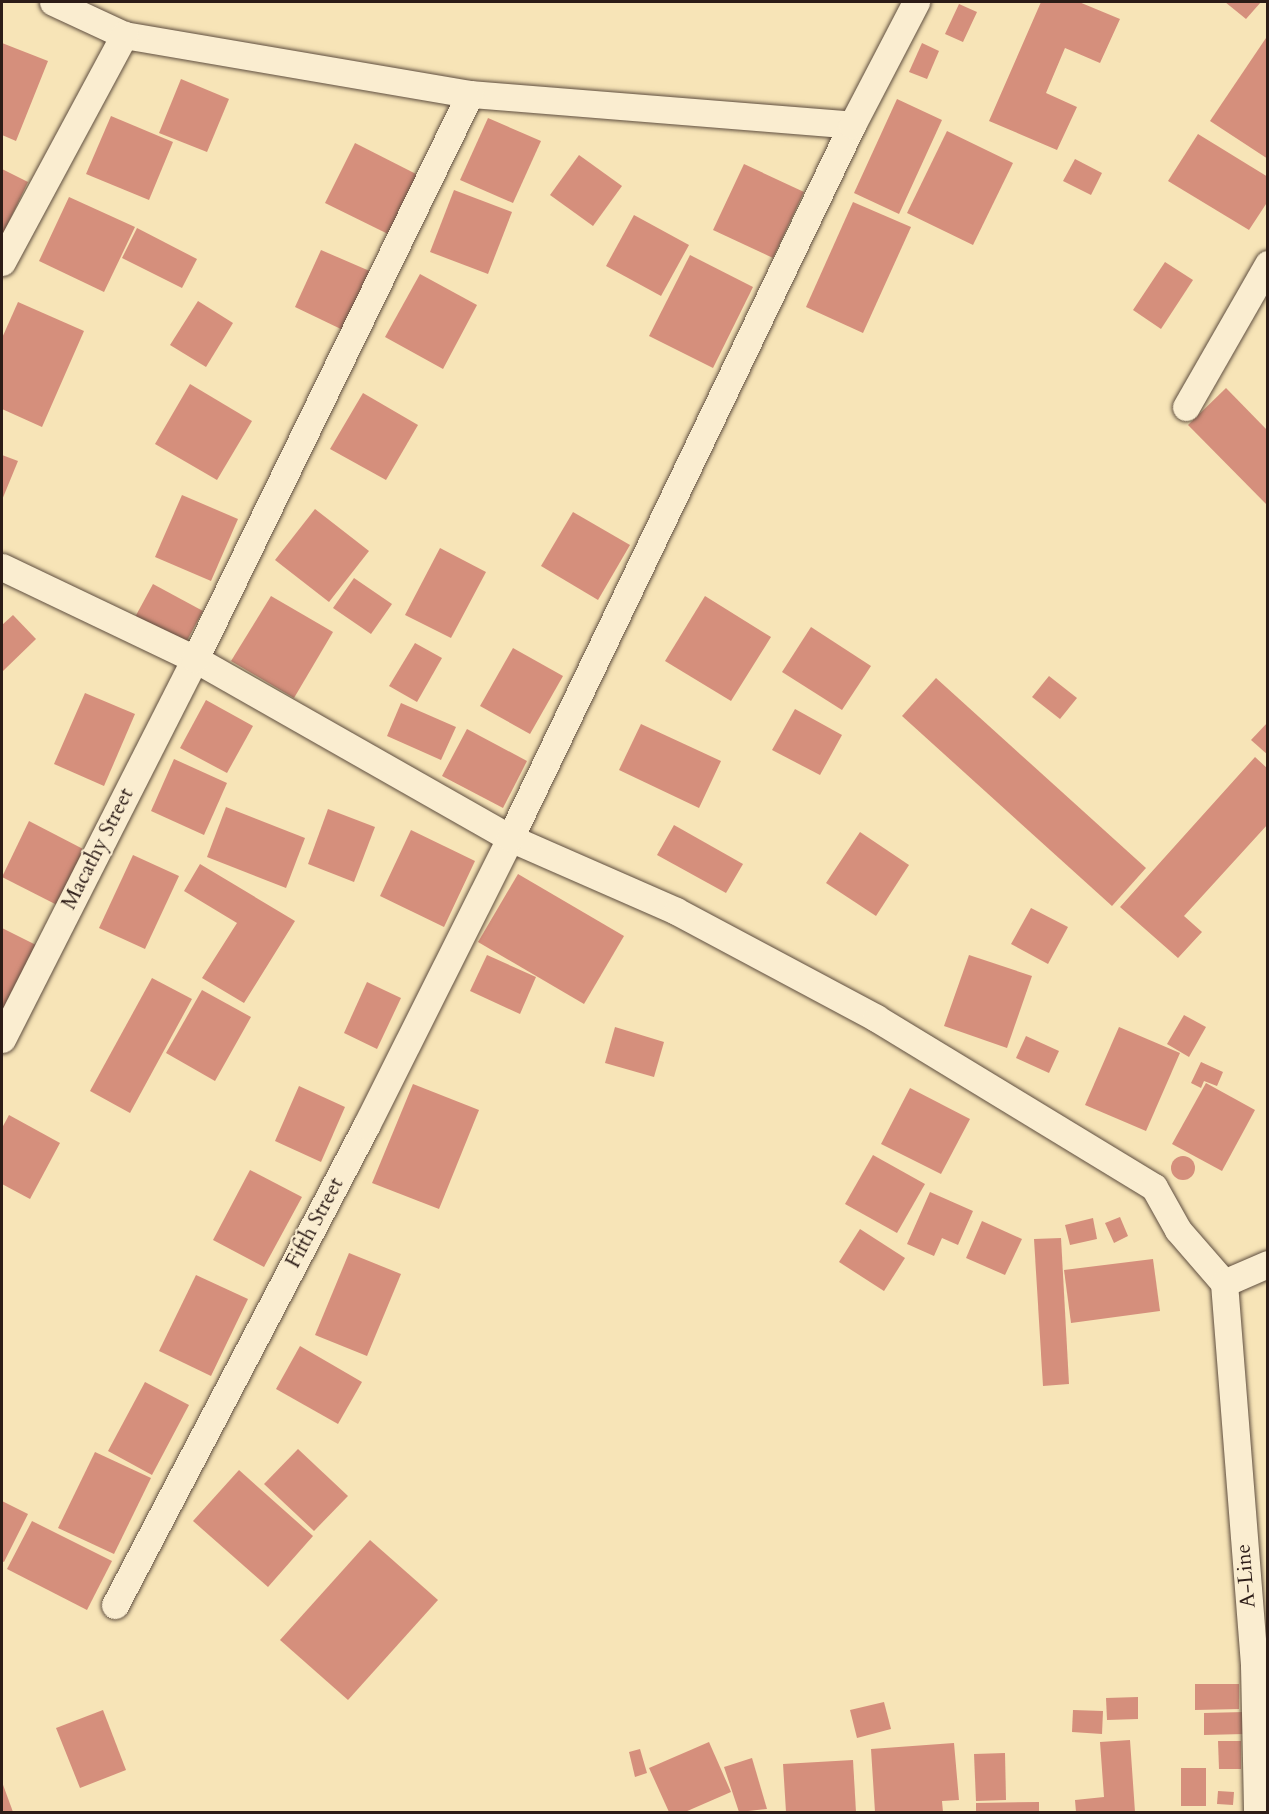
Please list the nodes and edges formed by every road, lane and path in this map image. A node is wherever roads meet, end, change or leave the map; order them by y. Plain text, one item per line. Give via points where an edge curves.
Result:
1 (53, 2) edge
2 (916, 2) edge
3 (124, 35) junction
4 (470, 94) junction
5 (852, 125) junction
6 (2, 262) edge
7 (1268, 264) edge
8 (1186, 407) dead end
9 (2, 567) edge
10 (195, 659) junction
11 (510, 838) junction
12 (2, 1038) edge
13 (1268, 1264) edge
14 (1224, 1282) junction
15 (115, 1605) dead end
16 (1257, 1812) edge

1 - 3 street
2 - 5 street, Fifth Street
3 - 4 street
3 - 6 street
4 - 5 street
4 - 10 street, Macathy Street
5 - 11 street, Fifth Street
7 - 8 street
9 - 10 street
10 - 11 street
10 - 12 street, Macathy Street
11 - 14 street via 676,911 865,1013 1154,1187 1178,1230
11 - 15 street, Fifth Street via 366,1126
13 - 14 street
14 - 16 street, A-Line via 1254,1665

